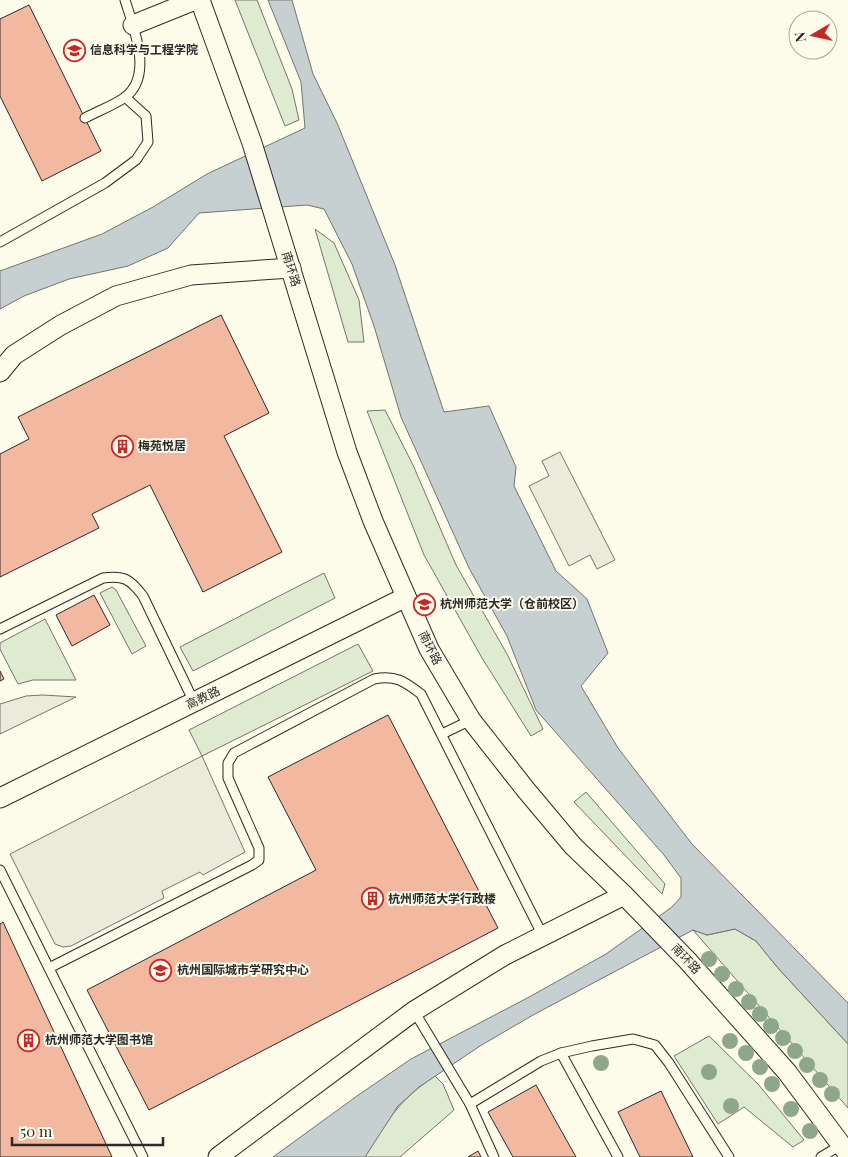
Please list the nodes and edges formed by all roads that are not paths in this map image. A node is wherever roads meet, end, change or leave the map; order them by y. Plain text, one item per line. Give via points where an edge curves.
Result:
1 (125, 0) edge
2 (195, 0) edge
3 (200, 0) edge
4 (133, 25) junction
5 (124, 97) junction
6 (85, 118) dead end
7 (0, 242) edge
8 (291, 268) junction
9 (0, 372) edge
10 (406, 597) junction
11 (0, 629) edge
12 (194, 702) junction
13 (471, 720) junction
14 (442, 734) junction
15 (0, 798) edge
16 (0, 870) edge
17 (629, 900) junction
18 (543, 936) junction
19 (49, 968) junction
20 (414, 1011) junction
21 (561, 1053) junction
22 (470, 1104) junction
23 (844, 1149) edge
24 (143, 1157) edge
25 (218, 1157) edge
26 (494, 1157) edge
27 (618, 1157) edge
28 (729, 1157) edge
29 (821, 1157) edge

1 - 4 lane
2 - 4 street
3 - 8 street, 南环路 via 252,143
4 - 5 lane via 141,66 137,85
5 - 6 lane
5 - 7 lane via 146,116 148,142 136,160 105,183
8 - 9 street via 190,276 116,296 14,355
8 - 10 street, 南环路 via 347,452
10 - 12 street, 高教路
10 - 13 street, 南环路 via 429,649
11 - 12 lane via 103,578 118,576 132,582 143,596
12 - 15 street, 高教路
13 - 14 lane
13 - 17 street, 南环路 via 573,846
14 - 18 lane
14 - 19 lane via 421,694 409,684 388,676 374,679 234,753 228,763 228,778 259,848 259,860
16 - 19 lane
17 - 18 street
17 - 23 street, 南环路 via 787,1072
18 - 20 street
19 - 24 lane
20 - 22 lane
20 - 25 street
21 - 22 lane
21 - 27 lane
21 - 28 lane via 633,1040 655,1045
22 - 26 lane
23 - 29 lane

